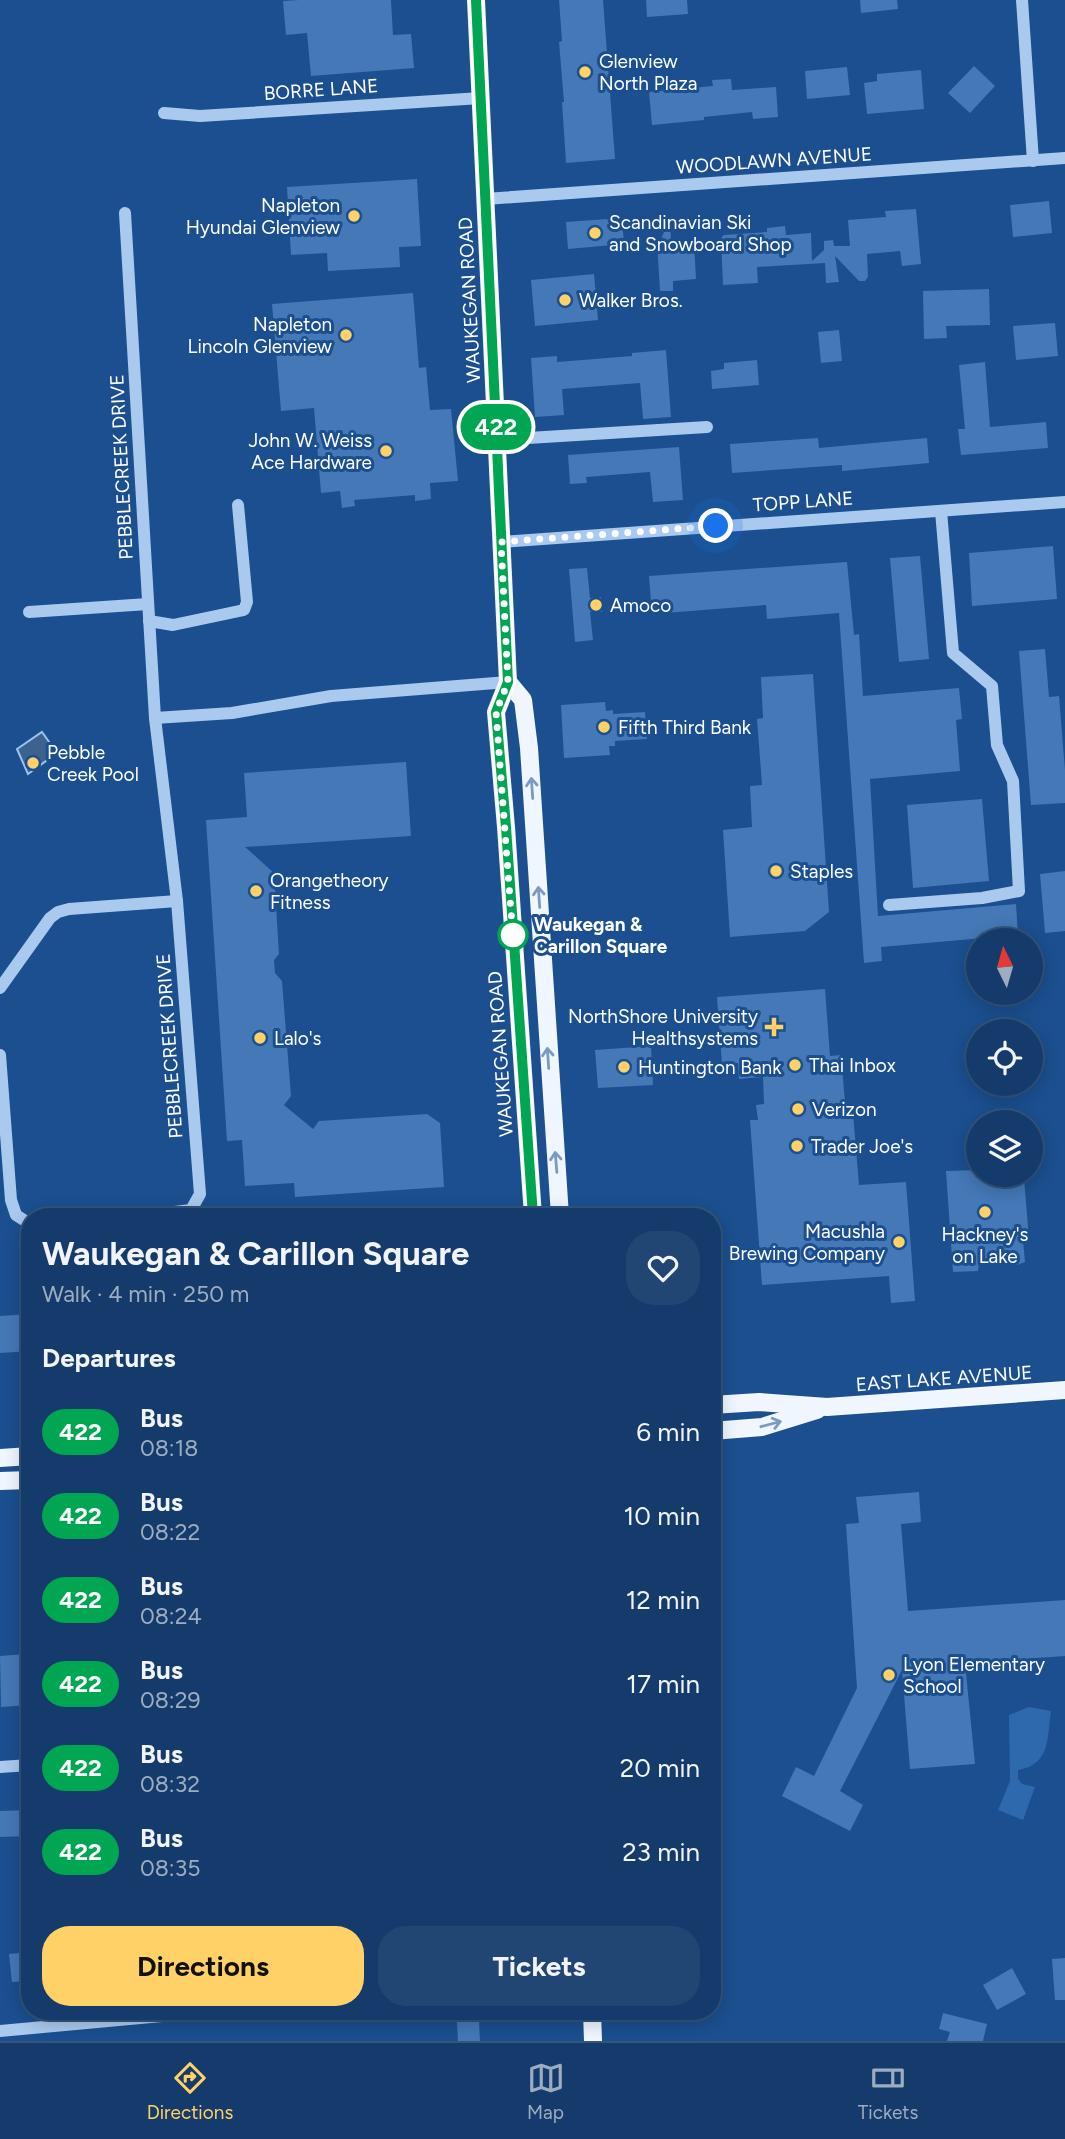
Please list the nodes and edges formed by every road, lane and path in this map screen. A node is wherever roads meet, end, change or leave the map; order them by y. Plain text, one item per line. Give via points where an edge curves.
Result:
1 (476, 0) edge
2 (1022, 0) edge
3 (481, 98) junction
4 (164, 113) dead end
5 (1065, 159) edge
6 (1033, 161) junction
7 (485, 200) junction
8 (125, 213) dead end
9 (706, 427) dead end
10 (496, 440) junction
11 (1065, 502) edge
12 (238, 505) dead end
13 (941, 511) junction
14 (501, 542) junction
15 (148, 604) junction
16 (29, 612) dead end
17 (149, 621) junction
18 (508, 682) junction
19 (155, 718) junction
20 (177, 901) junction
21 (889, 905) dead end
22 (0, 988) edge
23 (0, 1055) edge
24 (192, 1208) edge
25 (532, 1208) edge
26 (559, 1208) edge
27 (21, 1218) edge
28 (1065, 1390) edge
29 (721, 1404) edge
30 (827, 1407) junction
31 (721, 1430) edge
32 (21, 1457) edge
33 (0, 1458) edge
34 (21, 1480) edge
35 (0, 1481) edge
36 (21, 1766) edge
37 (0, 1767) edge
38 (119, 2020) edge
39 (592, 2020) edge
40 (0, 2031) edge
41 (593, 2041) edge

1 - 3 main road, WAUKEGAN ROAD
2 - 6 street
3 - 4 street, BORRE LANE via 200,116
3 - 7 main road, WAUKEGAN ROAD
5 - 6 street, WOODLAWN AVENUE
6 - 7 street, WOODLAWN AVENUE
7 - 10 main road, WAUKEGAN ROAD
8 - 15 street, PEBBLECREEK DRIVE
9 - 10 street
10 - 14 main road, WAUKEGAN ROAD
11 - 13 street, TOPP LANE
12 - 17 street via 244,610 173,625
13 - 14 street, TOPP LANE
13 - 21 street via 953,653 992,686 997,745 1013,781 1019,891
14 - 18 main road, WAUKEGAN ROAD
15 - 16 street
15 - 17 street, PEBBLECREEK DRIVE
17 - 19 street, PEBBLECREEK DRIVE
18 - 19 street via 331,696 232,713
18 - 25 main road, WAUKEGAN ROAD via 496,724
26 -> 18 main road, WAUKEGAN ROAD via 529,748 523,700
19 - 20 street, PEBBLECREEK DRIVE
20 - 22 street via 58,912
20 - 24 street, PEBBLECREEK DRIVE via 200,1194
23 - 27 street via 11,1200
28 - 30 main road, EAST LAKE AVENUE
29 - 30 main road, EAST LAKE AVENUE
31 -> 30 main road, EAST LAKE AVENUE via 762,1427
32 - 33 main road
34 - 35 main road
36 - 37 street
38 - 40 street
39 - 41 main road

